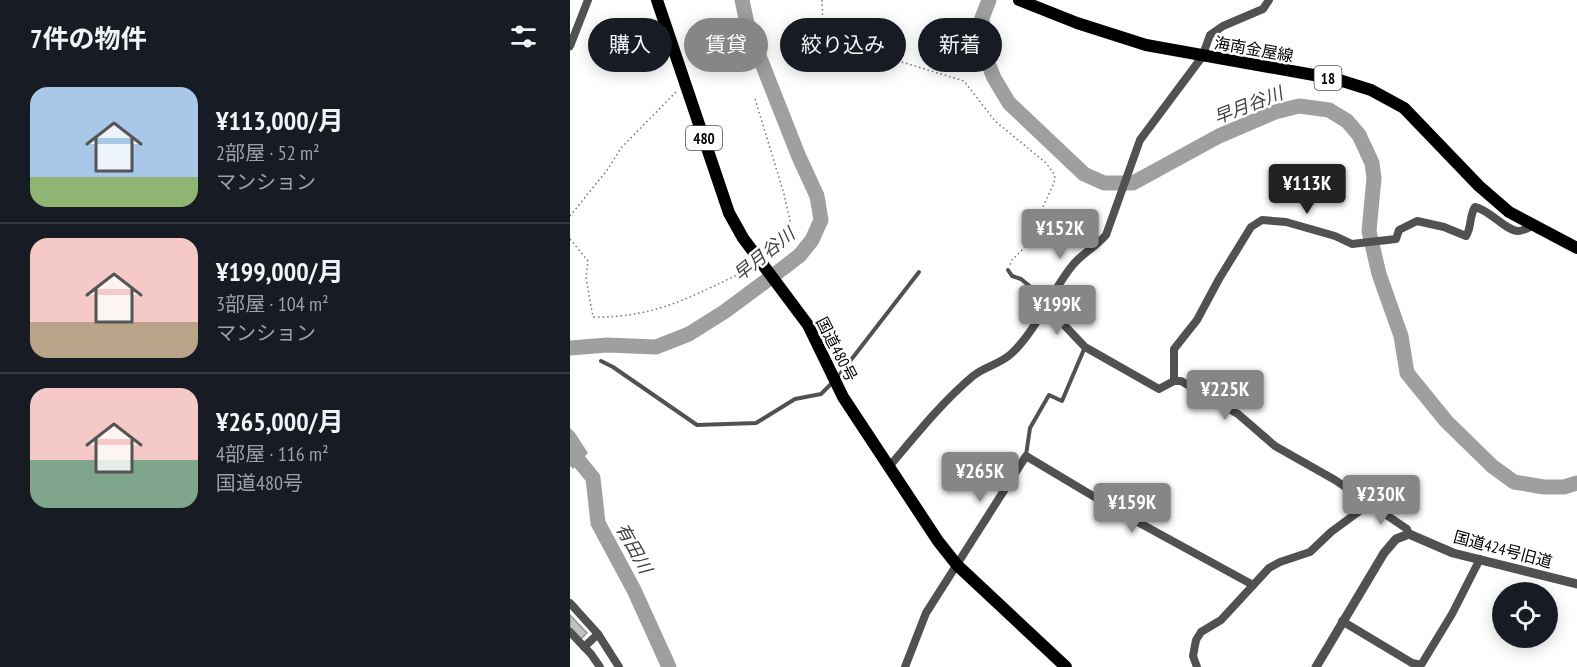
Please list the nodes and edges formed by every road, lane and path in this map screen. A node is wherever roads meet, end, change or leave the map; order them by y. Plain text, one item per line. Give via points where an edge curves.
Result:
1 (588, 0) edge
2 (657, 0) edge
3 (822, 0) edge
4 (1269, 0) edge
5 (1025, 2) edge
6 (570, 46) edge
7 (1202, 57) junction
8 (684, 78) junction
9 (755, 99) dead end
10 (570, 216) edge
11 (1533, 226) junction
12 (570, 239) edge
13 (1577, 248) edge
14 (764, 265) junction
15 (1008, 270) joint
16 (919, 272) dead end
17 (1048, 304) junction
18 (1085, 348) junction
19 (601, 361) dead end
20 (835, 380) junction
21 (1174, 381) junction
22 (1026, 456) junction
23 (888, 468) junction
24 (1369, 504) junction
25 (1409, 534) junction
26 (1480, 560) junction
27 (957, 565) junction
28 (1577, 584) edge
29 (1253, 585) junction
30 (570, 603) edge
31 (1342, 621) junction
32 (570, 632) edge
33 (598, 634) junction
34 (584, 647) junction
35 (1426, 665) edge
36 (600, 667) edge
37 (620, 667) edge
38 (904, 667) edge
39 (1066, 667) edge
40 (1197, 667) edge
41 (1316, 667) edge

1 - 6 street
2 - 8 main road, 国道480号 / 480
3 - 15 path via 823,31 833,41 964,81 995,121 1055,175 1024,248
4 - 7 street via 1263,9 1210,35
5 - 7 main road, 海南金屋線 / 18 via 1122,39
7 - 11 main road, 海南金屋線 / 18 via 1336,79 1388,98 1417,120 1493,199
7 - 17 street via 1140,140 1106,235 1074,263
8 - 10 path via 672,98 621,148
8 - 14 main road, 国道480号 / 480 via 729,213
9 - 14 path via 787,202 790,225 777,255
11 - 13 main road, 海南金屋線 / 18
11 - 21 street via 1519,231 1476,207 1466,237 1417,221 1399,230 1395,239 1352,244 1286,222 1262,220 1251,227 1197,320 1174,349
12 - 14 path via 588,261 586,278 593,317 661,310
14 - 20 main road, 国道480号 / 480 via 808,325
15 - 17 lane
16 - 20 lane
17 - 18 street
17 - 23 street via 1012,353 983,368 958,389
18 - 21 street via 1159,389
18 - 22 lane via 1062,401 1049,395 1030,428
19 - 20 lane via 697,425 756,423 795,399 821,394
20 - 23 main road, 国道480号 / 480
21 - 24 street via 1181,381 1238,414 1275,446
22 - 27 street
22 - 29 street
23 - 27 main road, 国道480号 / 480
24 - 25 street
24 - 29 street via 1310,552 1269,568
25 - 26 street, 国道424号旧道
25 - 31 street via 1391,543
26 - 28 street, 国道424号旧道
26 - 35 street
27 - 38 street via 926,614
27 - 39 main road, 国道480号 / 480
29 - 40 street via 1221,620 1201,632 1193,657
30 - 33 street
31 - 35 street via 1412,663
31 - 41 street
32 - 34 street
33 - 34 street
33 - 37 street
34 - 36 street

